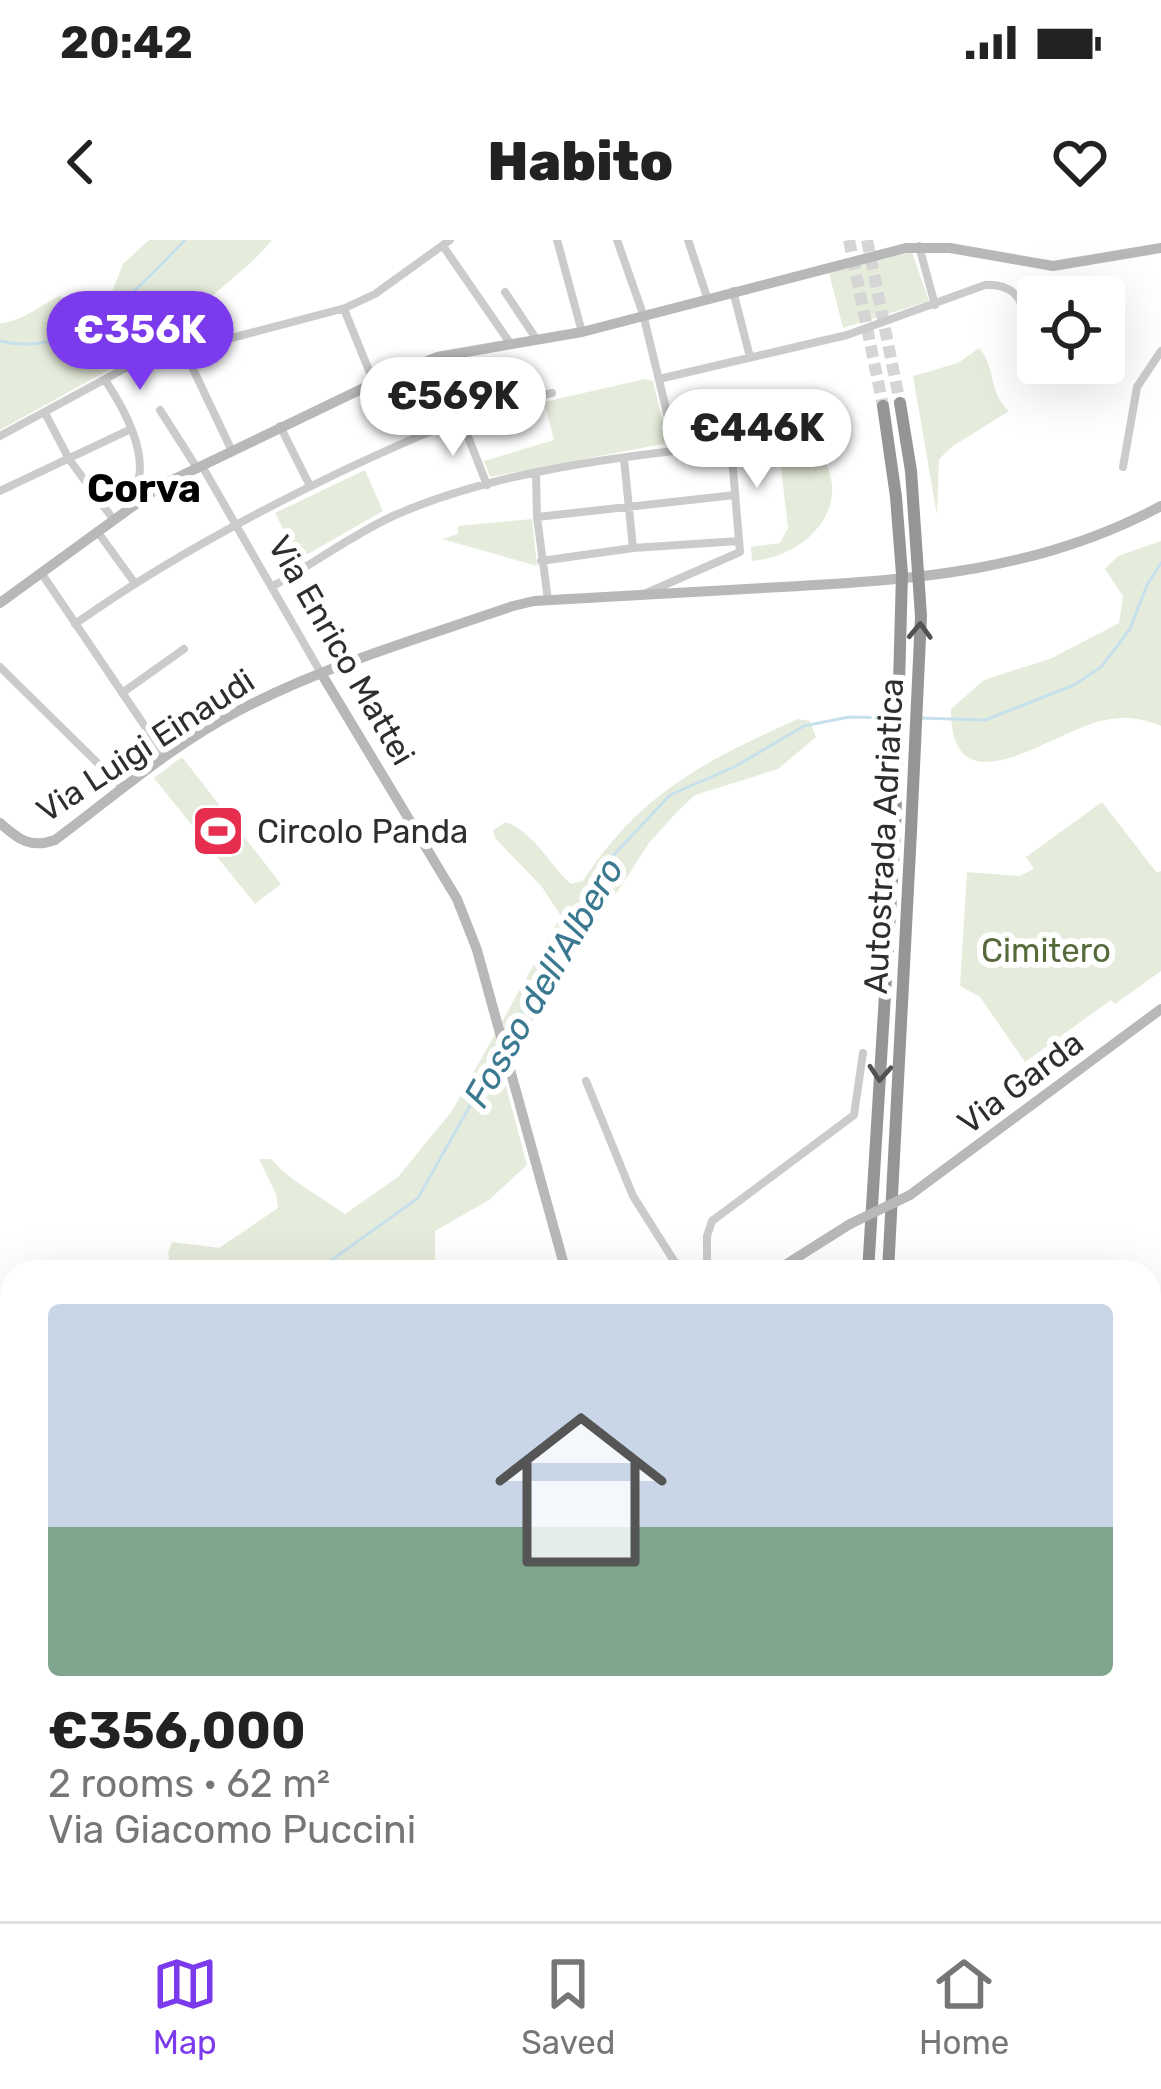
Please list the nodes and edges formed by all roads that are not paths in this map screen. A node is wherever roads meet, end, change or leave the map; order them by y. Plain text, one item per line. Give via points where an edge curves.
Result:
1 (557, 240) edge
2 (617, 240) edge
3 (688, 240) edge
4 (447, 243) edge
5 (919, 247) junction
6 (1161, 248) edge
7 (733, 290) junction
8 (505, 292) dead end
9 (706, 297) junction
10 (1017, 297) edge
11 (935, 305) junction
12 (344, 309) junction
13 (644, 314) junction
14 (582, 332) junction
15 (537, 340) junction
16 (510, 343) junction
17 (184, 350) junction
18 (1161, 351) edge
19 (437, 357) junction
20 (750, 357) junction
21 (659, 379) junction
22 (105, 380) junction
23 (374, 382) junction
24 (552, 392) dead end
25 (900, 403) tunnel mouth
26 (883, 406) tunnel mouth
27 (160, 410) dead end
28 (45, 413) junction
29 (460, 418) junction
30 (280, 427) junction
31 (131, 429) junction
32 (0, 436) edge
33 (799, 436) dead end
34 (731, 445) junction
35 (232, 449) junction
36 (676, 450) junction
37 (69, 459) junction
38 (625, 459) junction
39 (199, 466) junction
40 (1123, 467) dead end
41 (536, 474) junction
42 (141, 479) junction
43 (487, 485) junction
44 (310, 486) junction
45 (154, 490) junction
46 (0, 491) edge
47 (735, 495) junction
48 (139, 500) junction
49 (629, 506) junction
50 (1161, 506) edge
51 (537, 517) junction
52 (113, 519) junction
53 (238, 523) junction
54 (98, 531) junction
55 (739, 541) junction
56 (633, 548) junction
57 (542, 561) junction
58 (42, 574) junction
59 (134, 582) junction
60 (273, 586) junction
61 (643, 595) junction
62 (548, 600) junction
63 (0, 603) edge
64 (75, 624) junction
65 (184, 649) dead end
66 (0, 667) edge
67 (321, 673) junction
68 (122, 693) junction
69 (166, 758) junction
70 (123, 789) junction
71 (0, 823) edge
72 (1161, 1009) edge
73 (862, 1053) dead end
74 (586, 1081) dead end
75 (563, 1260) edge
76 (673, 1260) edge
77 (707, 1260) edge
78 (793, 1260) edge
79 (869, 1260) edge
80 (889, 1260) edge

1 - 14 street
2 - 13 street
3 - 9 street
4 - 12 street
4 - 16 street
5 - 6 street via 1053,266
5 - 7 street
5 - 11 street
7 - 9 street
7 - 20 street
8 - 15 street
9 - 13 street
10 - 11 street via 985,285
11 - 20 street
12 - 17 street
12 - 23 street
13 - 14 street
13 - 21 street
14 - 15 street
15 - 16 street
16 - 19 street
17 - 22 street
17 - 35 street
18 - 40 street via 1137,387
19 - 23 street
19 - 29 street
20 - 21 street
21 - 36 street
22 - 28 street
22 - 31 street
23 - 30 street
24 - 29 street
80 -> 25 highway, Autostrada Adriatica, bridge via 921,616
26 -> 79 highway, Autostrada Adriatica, bridge via 902,574 896,831
27 - 39 street, Via Enrico Mattei
28 - 32 street
28 - 37 street
29 - 43 street
29 - 44 street
30 - 35 street
30 - 44 street
31 - 37 street
31 - 42 street
33 - 34 street
34 - 36 street
34 - 47 street
35 - 39 street
36 - 38 street
37 - 46 street
37 - 52 street
38 - 41 street
38 - 49 street
39 - 45 street
39 - 53 street, Via Enrico Mattei
41 - 43 street
41 - 51 street
42 - 45 street
42 - 48 street
43 - 60 street via 392,517
44 - 53 street
45 - 48 street
47 - 49 street
47 - 55 street
48 - 52 street
49 - 51 street
49 - 56 street
50 - 61 street, Via Luigi Einaudi via 1080,541 952,575
51 - 57 street
52 - 54 street
53 - 59 street
53 - 60 street, Via Enrico Mattei
54 - 58 street
54 - 59 street
55 - 56 street
55 - 61 street, Via Luigi Einaudi via 740,552
56 - 57 street
57 - 62 street
58 - 63 street
58 - 64 street
59 - 64 street
60 - 67 street, Via Enrico Mattei
61 - 62 street, Via Luigi Einaudi
62 - 67 street, Via Luigi Einaudi
64 - 68 street
65 - 68 street
66 - 70 street
67 - 69 street, Via Luigi Einaudi via 230,715
67 - 75 street, Via Enrico Mattei via 457,898
68 - 69 street
69 - 70 street, Via Luigi Einaudi
70 - 71 street, Via Luigi Einaudi via 37,845
72 - 78 street, Via Garda, bridge via 910,1195
73 - 77 street via 854,1115 712,1221
74 - 76 street via 633,1196

